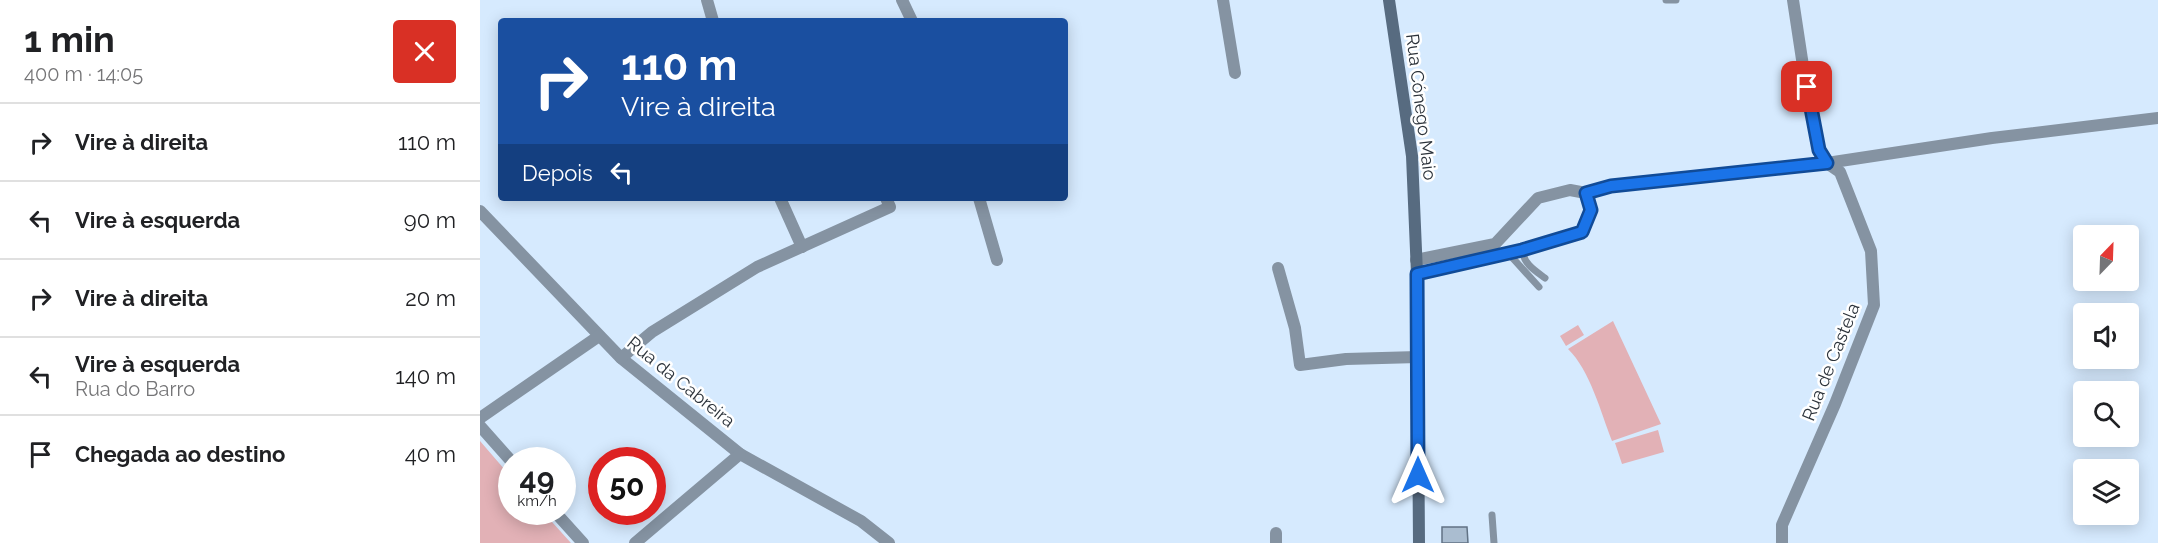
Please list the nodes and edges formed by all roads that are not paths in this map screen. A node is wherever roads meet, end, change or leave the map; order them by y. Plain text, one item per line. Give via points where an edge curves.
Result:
1 (707, 0) edge
2 (902, 0) edge
3 (1223, 0) edge
4 (1389, 0) edge
5 (1666, 0) edge
6 (1676, 0) edge
7 (1792, 2) edge
8 (712, 18) edge
9 (911, 18) edge
10 (1235, 73) dead end
11 (2158, 118) edge
12 (1827, 163) junction
13 (1586, 193) junction
14 (781, 201) edge
15 (887, 201) edge
16 (980, 201) edge
17 (481, 215) edge
18 (801, 247) junction
19 (1522, 250) junction
20 (1508, 253) junction
21 (997, 260) dead end
22 (1416, 260) junction
23 (1278, 268) dead end
24 (1417, 274) junction
25 (1545, 278) dead end
26 (1539, 287) dead end
27 (599, 336) junction
28 (1418, 357) junction
29 (621, 358) junction
30 (480, 418) edge
31 (480, 426) edge
32 (499, 447) edge
33 (740, 454) junction
34 (1492, 515) dead end
35 (567, 525) edge
36 (583, 543) edge
37 (635, 543) edge
38 (890, 543) edge
39 (1419, 543) edge
40 (1494, 543) edge
41 (1782, 543) edge

1 - 8 street
2 - 9 street
3 - 10 street
4 - 22 main road, Rua Cónego Maio via 1412,156
5 - 6 lane
7 - 12 street, Rua de Castela via 1819,150
11 - 12 street
12 - 13 street via 1611,186
12 - 41 street, Rua de Castela via 1840,172 1871,251 1874,306 1782,525
13 - 19 street via 1591,210 1582,232
13 - 22 street via 1570,190 1538,198 1495,244
14 - 18 street
15 - 18 street via 890,207
16 - 21 street
17 - 27 street, Rua da Cabreira
18 - 29 street via 757,267 652,332
19 - 20 street
19 - 25 lane via 1524,259
20 - 24 street
20 - 26 lane
22 - 24 main road, Rua Cónego Maio
23 - 28 street via 1295,328 1300,365
24 - 28 main road, Rua Cónego Maio
27 - 29 street, Rua da Cabreira
27 - 30 street
28 - 39 main road, Rua Cónego Maio
29 - 33 street, Rua da Cabreira
31 - 32 street
33 - 37 street
33 - 38 street, Rua da Cabreira via 861,521
34 - 40 lane
35 - 36 street

